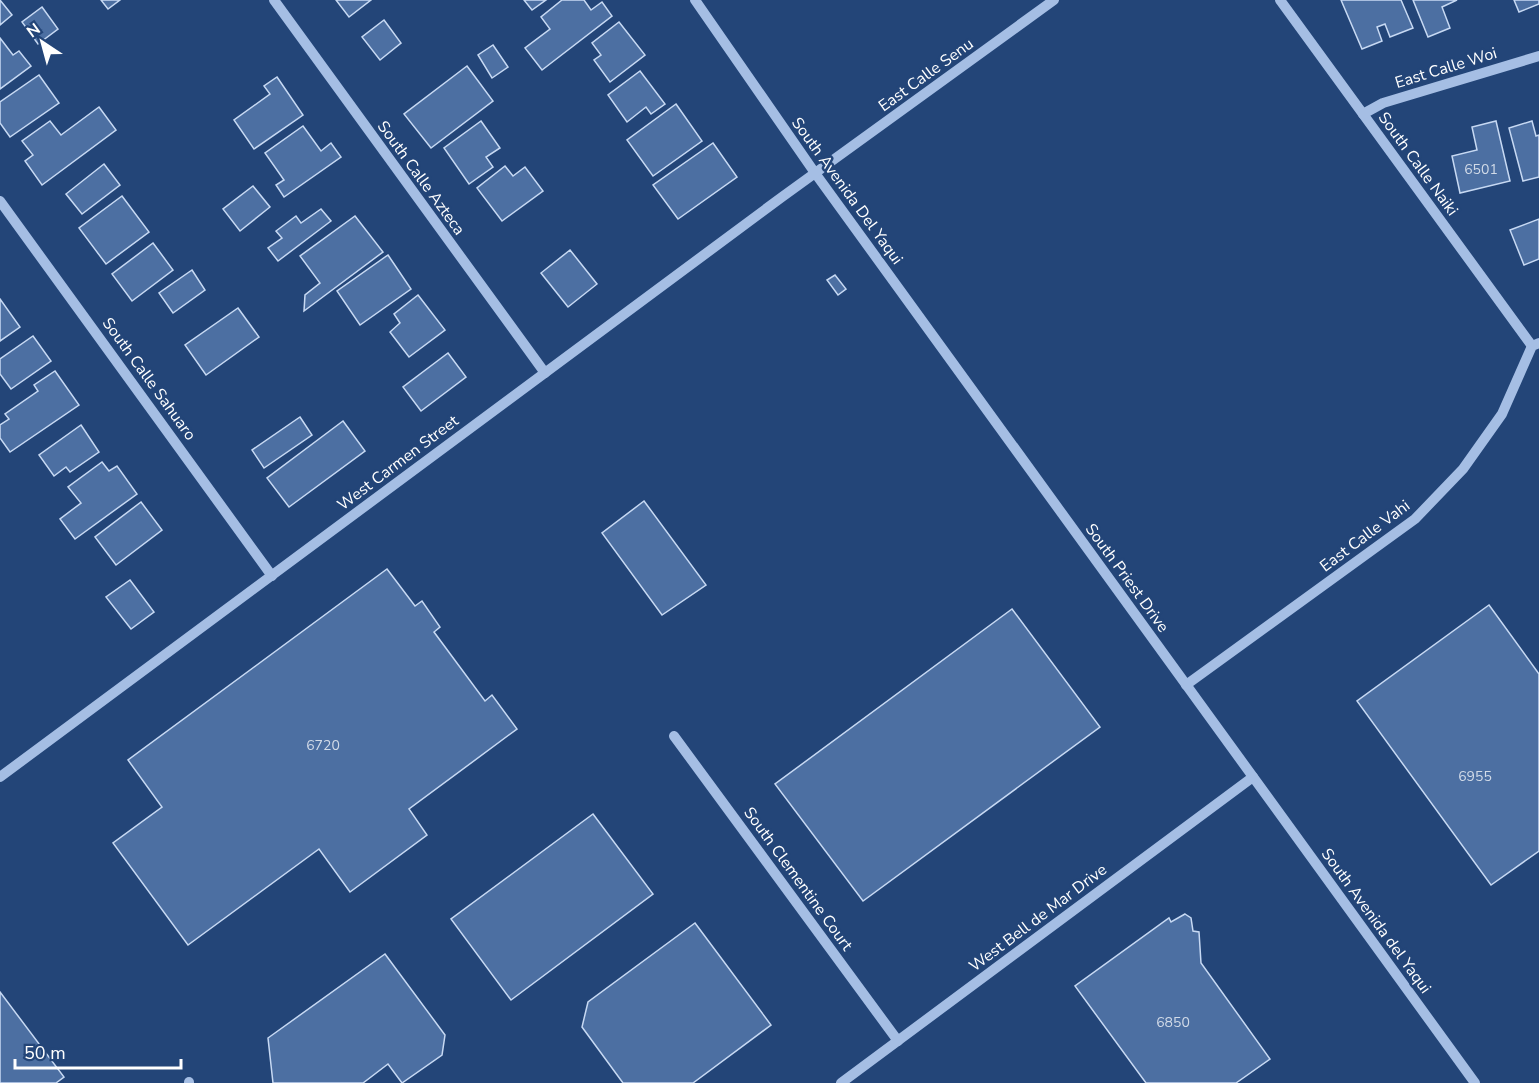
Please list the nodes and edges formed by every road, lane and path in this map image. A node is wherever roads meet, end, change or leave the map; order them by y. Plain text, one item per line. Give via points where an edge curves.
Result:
1 (274, 0) edge
2 (695, 0) edge
3 (1054, 0) edge
4 (1280, 0) edge
5 (1539, 56) edge
6 (1363, 114) junction
7 (815, 173) junction
8 (0, 201) edge
9 (1535, 345) edge
10 (545, 373) junction
11 (978, 397) joint
12 (272, 576) junction
13 (1186, 686) junction
14 (674, 736) dead end
15 (1, 773) edge
16 (1253, 777) junction
17 (897, 1041) junction
18 (841, 1083) edge
19 (1476, 1083) edge

1 - 10 street, South Calle Azteca
2 - 7 street, South Avenida Del Yaqui
3 - 7 street, East Calle Senu
4 - 6 street, South Calle Naiki
5 - 6 street, East Calle Woi via 1383,103
6 - 9 street, South Calle Naiki
7 - 10 street, West Carmen Street
7 - 11 street, South Avenida Del Yaqui
8 - 12 street, South Calle Sahuaro
9 - 13 street, East Calle Vahi via 1502,414 1463,469 1415,519
10 - 12 street, West Carmen Street
11 - 13 street, South Priest Drive
12 - 15 street, West Carmen Street
13 - 16 street, South Priest Drive
14 - 17 street, South Clementine Court
16 - 17 street, West Bell de Mar Drive
16 - 19 street, South Avenida del Yaqui
17 - 18 street, West Bell de Mar Drive

